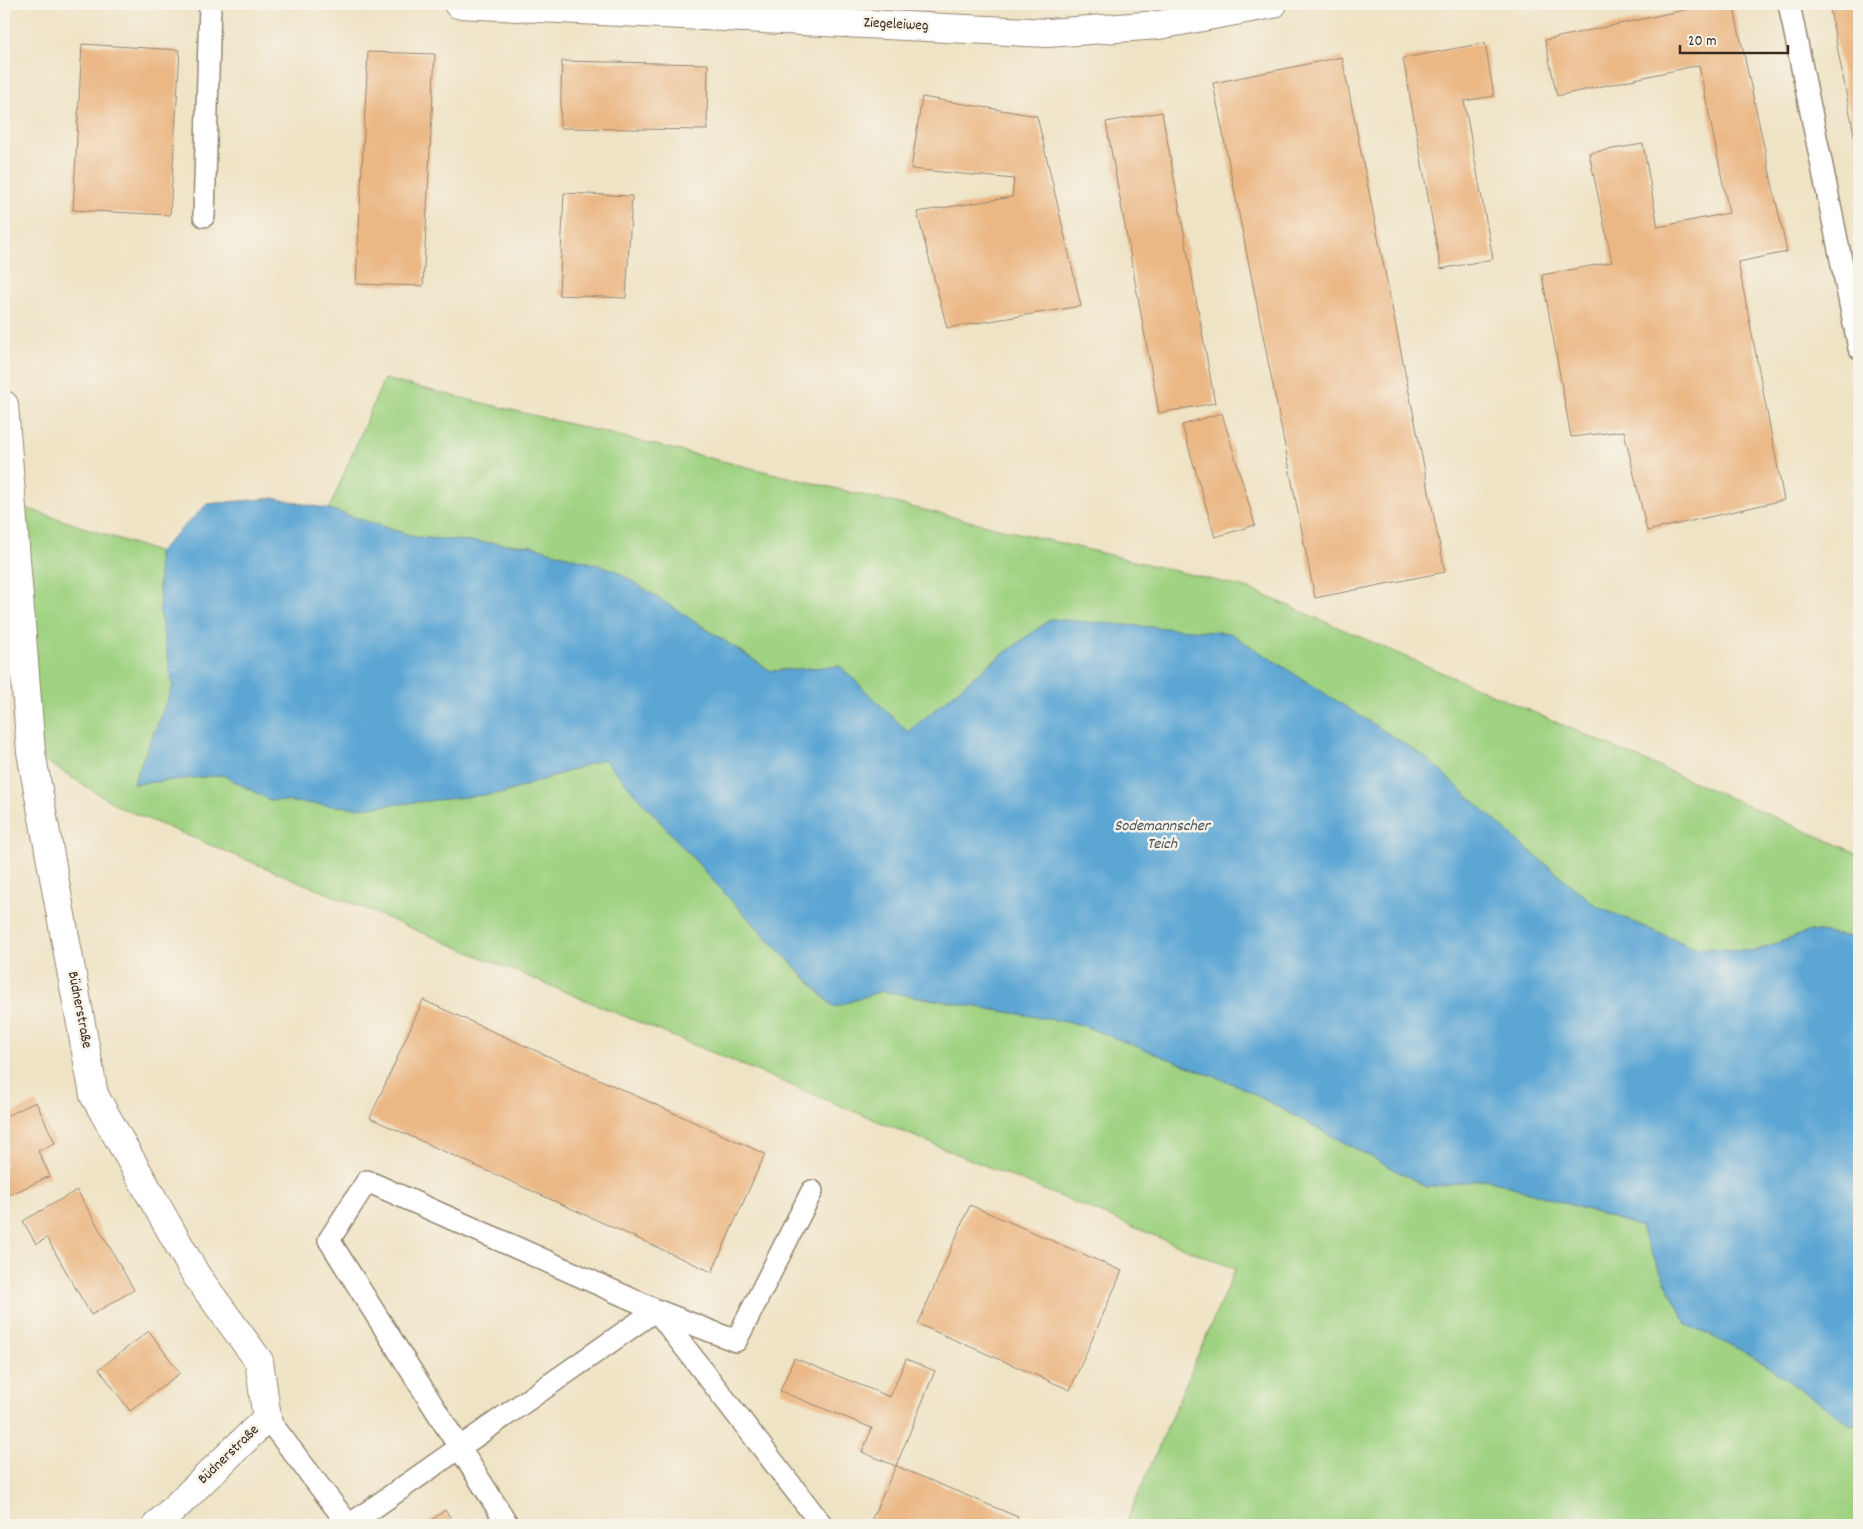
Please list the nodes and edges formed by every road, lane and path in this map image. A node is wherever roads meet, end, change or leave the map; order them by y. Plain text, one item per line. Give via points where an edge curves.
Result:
1 (210, 4) edge
2 (458, 4) edge
3 (1272, 4) edge
4 (1790, 4) edge
5 (204, 216) dead end
6 (1859, 348) edge
7 (4, 405) edge
8 (812, 1190) dead end
9 (656, 1310) junction
10 (267, 1418) junction
11 (458, 1448) junction
12 (157, 1525) edge
13 (508, 1525) edge
14 (822, 1525) edge

1 - 5 lane
2 - 3 street, Ziegeleiweg via 1048,33 1159,25
4 - 6 lane
7 - 10 street, Büdnerstraße via 31,752 94,1095 196,1275 259,1362
8 - 9 lane via 736,1342
9 - 11 lane
9 - 11 lane via 366,1182 329,1240
9 - 14 lane
10 - 11 lane via 349,1525
10 - 12 street, Büdnerstraße
11 - 13 lane

